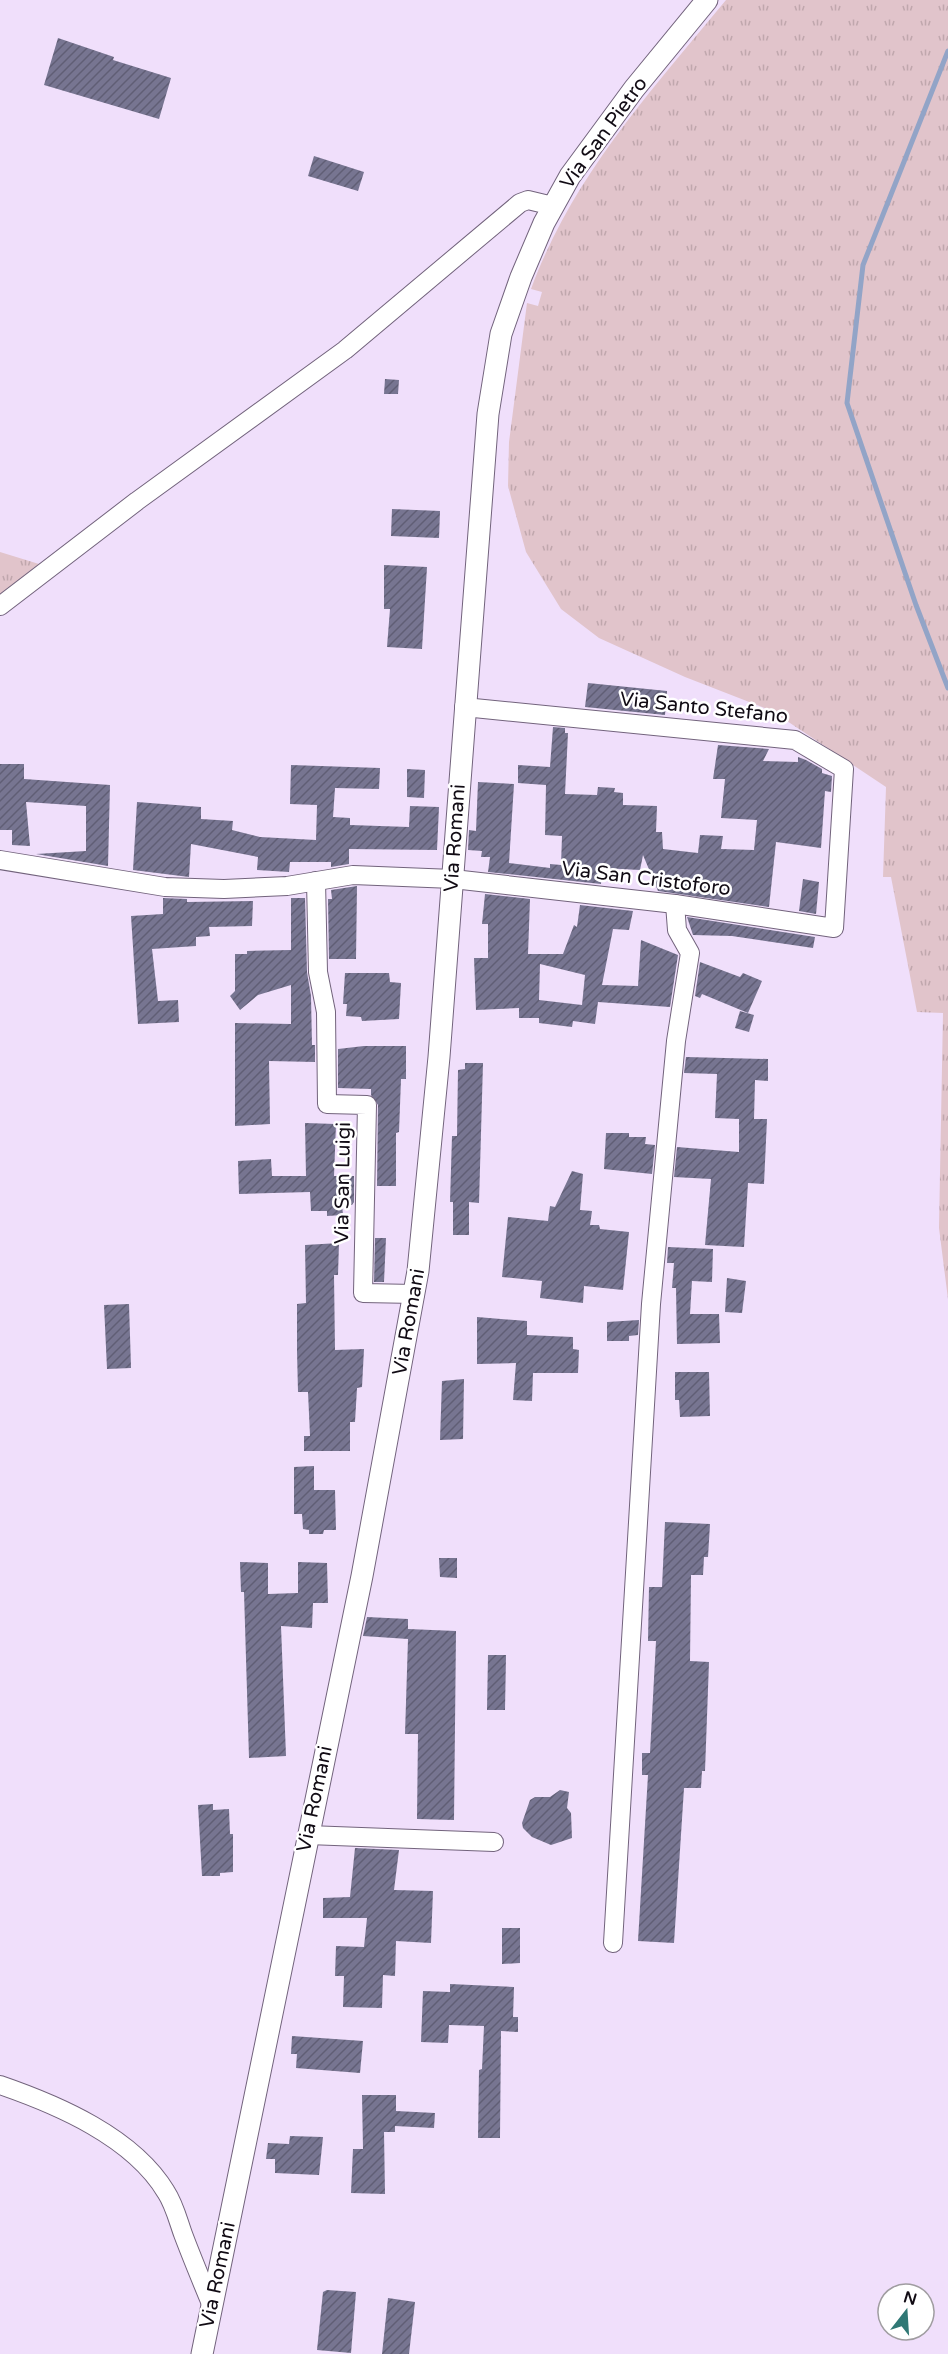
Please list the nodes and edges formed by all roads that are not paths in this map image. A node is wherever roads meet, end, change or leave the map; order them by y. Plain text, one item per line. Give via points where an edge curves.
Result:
1 (707, 0) edge
2 (553, 206) junction
3 (520, 277) joint
4 (0, 606) edge
5 (464, 707) junction
6 (0, 860) edge
7 (453, 879) junction
8 (316, 881) junction
9 (675, 904) junction
10 (834, 928) joint
11 (415, 1294) junction
12 (308, 1835) junction
13 (494, 1842) dead end
14 (613, 1942) dead end
15 (0, 2085) edge
16 (212, 2306) junction
17 (202, 2354) edge

1 - 2 street, Via San Pietro via 602,132
2 - 3 street, Via San Pietro
2 - 4 street via 528,200 520,203 345,350
3 - 5 street, Via Romani via 501,334 488,414
5 - 7 street, Via Romani
5 - 10 street, Via Santo Stefano via 795,740 844,769
6 - 8 street, Via San Cristoforo via 165,887 224,889
7 - 8 street, Via San Cristoforo via 352,875
7 - 9 street, Via San Cristoforo
7 - 11 street, Via Romani via 425,1220
8 - 11 street, Via San Luigi via 318,972 326,1012 327,1104 367,1106 363,1293
9 - 10 street, Via San Cristoforo
9 - 14 street via 677,930 690,953 676,1041 651,1304
11 - 12 street, Via Romani
12 - 13 street
12 - 16 street, Via Romani
15 - 16 street via 32,2096 93,2127 130,2149 148,2166 167,2193
16 - 17 street, Via Romani

